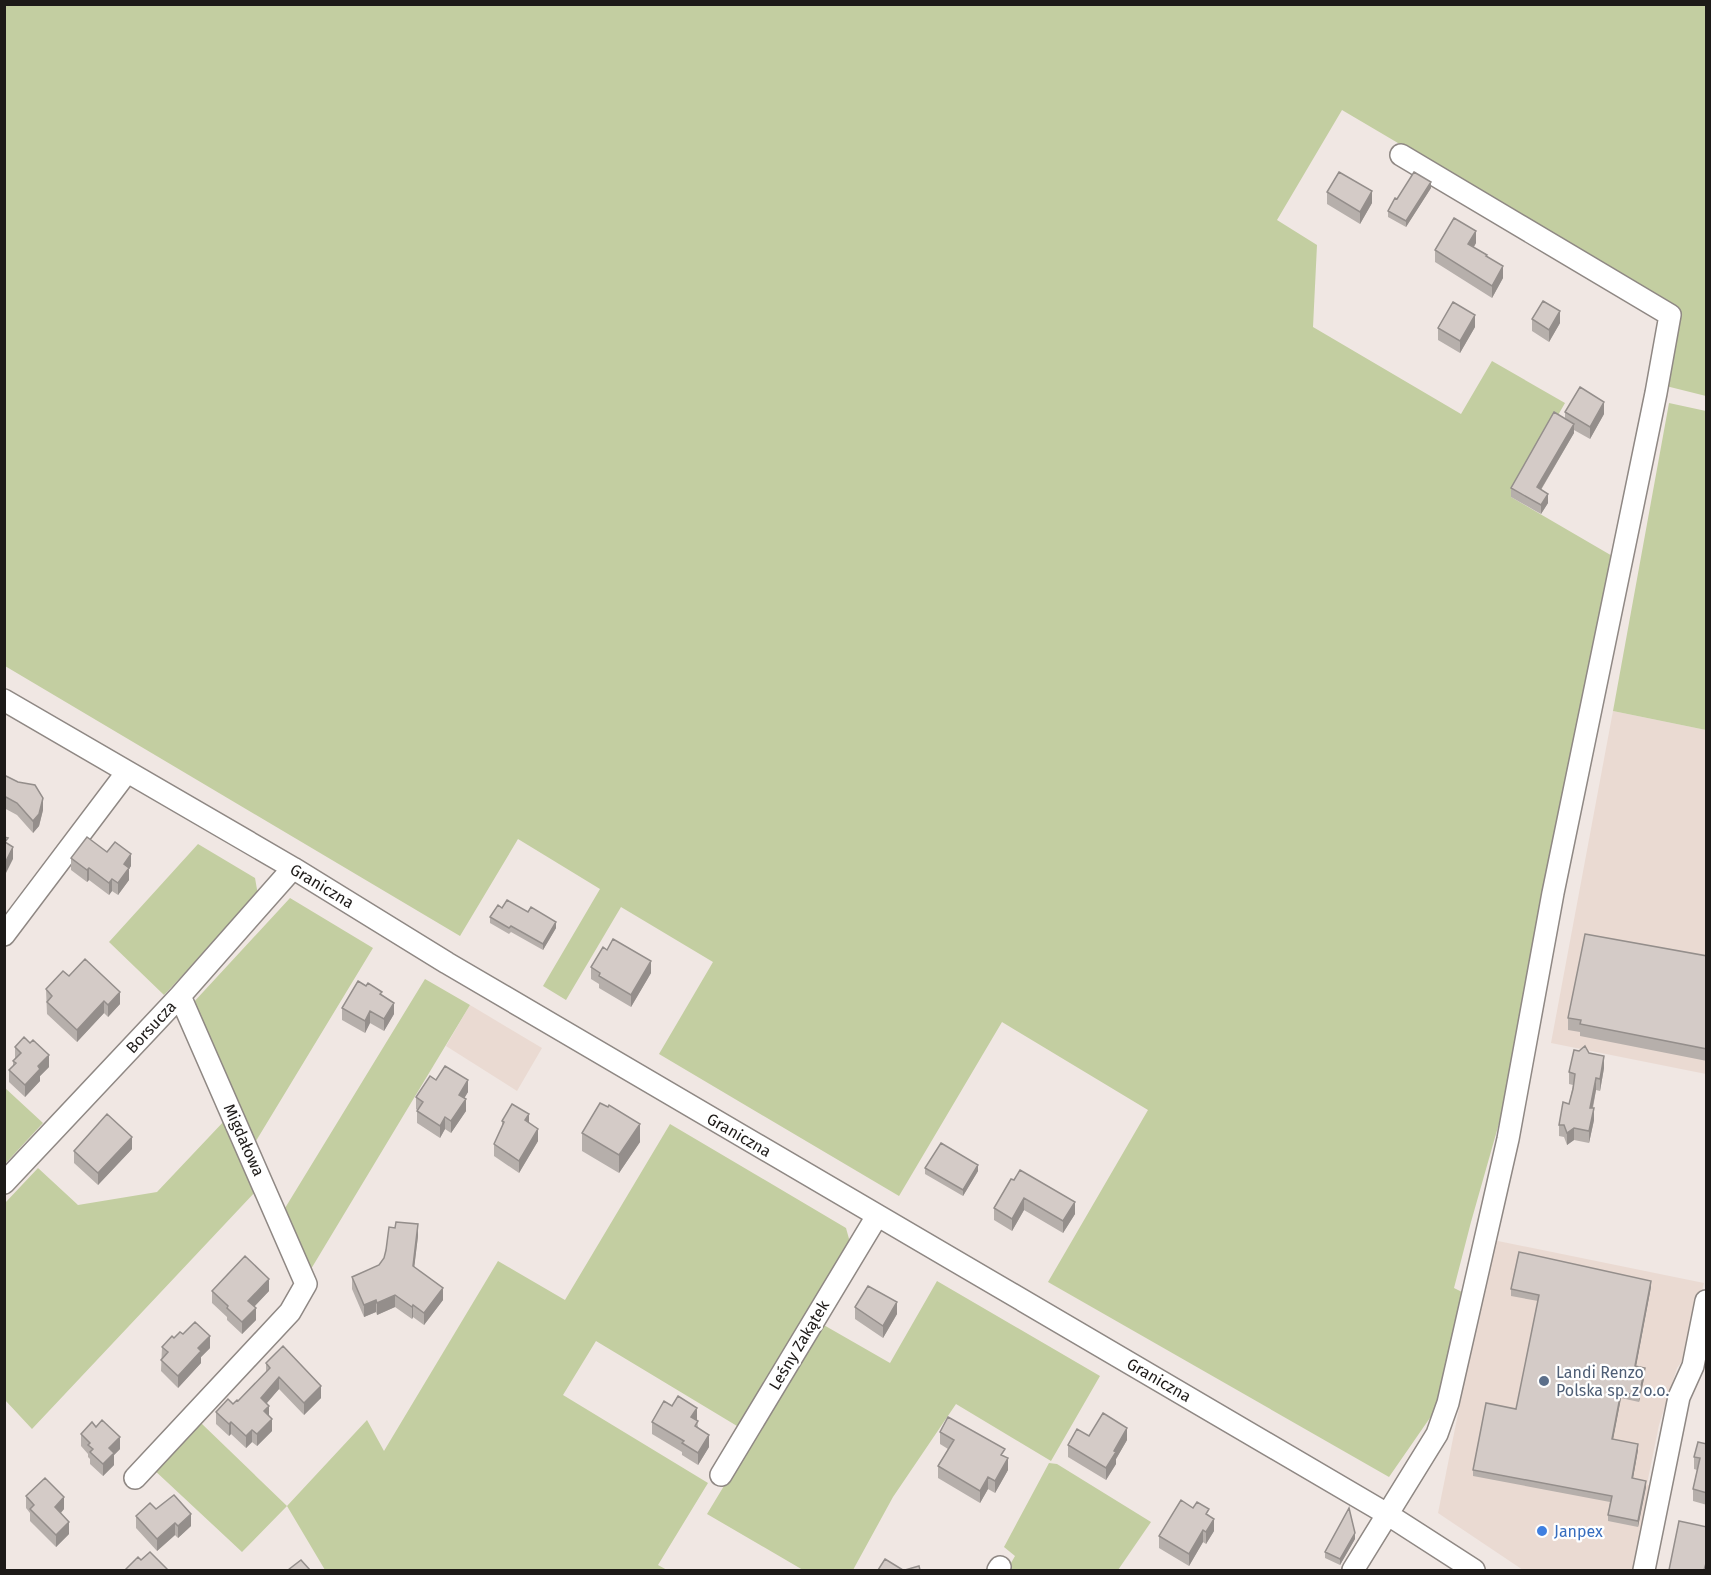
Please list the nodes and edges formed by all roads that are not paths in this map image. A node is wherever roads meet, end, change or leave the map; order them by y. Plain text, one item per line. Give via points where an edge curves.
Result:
1 (1401, 155) dead end
2 (4, 700) edge
3 (127, 772) junction
4 (293, 868) junction
5 (4, 935) edge
6 (180, 996) junction
7 (4, 1183) edge
8 (877, 1216) junction
9 (1707, 1301) edge
10 (721, 1475) dead end
11 (135, 1478) dead end
12 (1387, 1514) junction
13 (1353, 1570) edge
14 (1474, 1570) edge
15 (1644, 1570) edge

1 - 12 street via 1670,315 1553,893 1508,1139 1450,1392 1437,1434
2 - 3 street, Graniczna
3 - 4 street, Graniczna
3 - 5 street
4 - 6 street, Borsucza
4 - 8 street, Graniczna
6 - 7 street, Borsucza
6 - 11 street, Migdałowa via 306,1284 290,1312
8 - 10 street, Leśny Zakątek
8 - 12 street, Graniczna
9 - 15 street via 1692,1366 1679,1397
12 - 13 street
12 - 14 street, Graniczna

